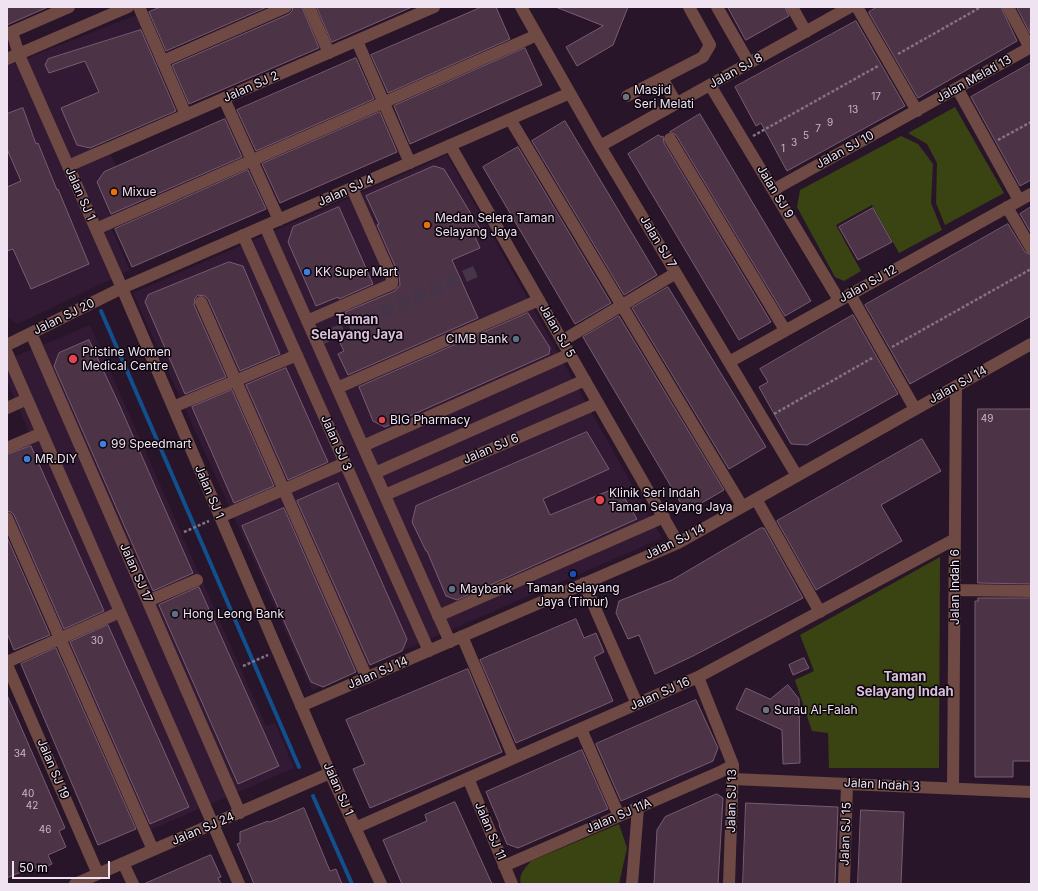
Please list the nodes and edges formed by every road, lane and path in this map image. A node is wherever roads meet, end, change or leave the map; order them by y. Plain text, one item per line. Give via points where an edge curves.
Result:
1 (69, 7) edge
2 (128, 7) edge
3 (139, 7) edge
4 (286, 7) edge
5 (309, 7) edge
6 (434, 7) edge
7 (521, 7) edge
8 (689, 7) edge
9 (717, 7) edge
10 (792, 7) edge
11 (850, 7) edge
12 (857, 7) edge
13 (982, 7) edge
14 (1008, 7) edge
15 (806, 32) junction
16 (9, 33) edge
17 (537, 35) junction
18 (357, 41) junction
19 (1030, 47) edge
20 (329, 53) junction
21 (19, 55) junction
22 (7, 59) edge
23 (888, 60) junction
24 (163, 61) junction
25 (749, 64) junction
26 (662, 78) junction
27 (710, 85) junction
28 (957, 88) junction
29 (570, 93) junction
30 (627, 96) dead end
31 (224, 99) junction
32 (384, 102) junction
33 (676, 103) junction
34 (917, 111) junction
35 (186, 115) junction
36 (510, 119) junction
37 (1031, 122) edge
38 (670, 139) dead end
39 (744, 141) junction
40 (450, 145) junction
41 (600, 146) junction
42 (989, 146) junction
43 (252, 160) junction
44 (410, 163) junction
45 (68, 166) junction
46 (352, 188) junction
47 (773, 190) junction
48 (1031, 194) edge
49 (1019, 200) junction
50 (1007, 207) junction
51 (278, 220) junction
52 (265, 226) junction
53 (96, 229) junction
54 (243, 235) junction
55 (1031, 248) edge
56 (1031, 269) edge
57 (676, 273) junction
58 (122, 288) junction
59 (850, 294) junction
60 (539, 300) junction
61 (839, 300) junction
62 (201, 302) dead end
63 (622, 305) junction
64 (307, 320) junction
65 (785, 330) junction
66 (31, 333) junction
67 (562, 341) junction
68 (1031, 344) edge
69 (7, 345) edge
70 (883, 352) junction
71 (7, 353) edge
72 (570, 354) junction
73 (297, 355) junction
74 (729, 362) junction
75 (585, 380) junction
76 (236, 381) junction
77 (956, 386) junction
78 (337, 388) junction
79 (27, 399) junction
80 (598, 403) junction
81 (173, 407) junction
82 (7, 408) edge
83 (915, 409) junction
84 (763, 420) junction
85 (42, 433) junction
86 (363, 446) junction
87 (7, 448) edge
88 (345, 462) junction
89 (375, 473) junction
90 (797, 476) junction
91 (284, 489) junction
92 (385, 495) junction
93 (756, 499) junction
94 (742, 506) junction
95 (220, 517) junction
96 (664, 517) junction
97 (7, 518) edge
98 (203, 524) dead end
99 (184, 532) dead end
100 (955, 539) junction
101 (678, 543) junction
102 (197, 580) dead end
103 (584, 584) junction
104 (955, 590) junction
105 (1031, 591) edge
106 (148, 602) junction
107 (120, 612) junction
108 (820, 612) junction
109 (438, 616) junction
110 (462, 636) junction
111 (60, 639) junction
112 (450, 642) junction
113 (429, 651) junction
114 (261, 657) dead end
115 (7, 663) edge
116 (242, 666) dead end
117 (698, 677) junction
118 (367, 678) junction
119 (12, 688) edge
120 (637, 704) junction
121 (301, 706) junction
122 (581, 729) junction
123 (514, 758) junction
124 (733, 765) junction
125 (330, 773) junction
126 (468, 778) junction
127 (733, 779) junction
128 (847, 784) junction
129 (954, 789) junction
130 (1031, 792) edge
131 (638, 808) junction
132 (240, 813) junction
133 (619, 816) junction
134 (213, 825) junction
135 (355, 828) junction
136 (153, 850) junction
137 (123, 863) junction
138 (504, 866) junction
139 (98, 874) junction
140 (75, 884) edge
141 (132, 884) edge
142 (239, 884) edge
143 (381, 884) edge
144 (512, 884) edge
145 (632, 884) edge
146 (729, 884) edge
147 (844, 884) edge

1 - 16 street
2 - 21 street
3 - 24 street
4 - 24 street
5 - 20 street
6 - 18 street, Jalan SJ 2
7 - 17 street, Jalan SJ 7
8 - 26 street via 710,46 703,56
9 - 25 street
10 - 15 street
11 - 15 street, Jalan SJ 8
12 - 23 street
13 - 23 path
14 - 19 street
15 - 25 street, Jalan SJ 8
16 - 21 street, Jalan SJ 1
17 - 29 street, Jalan SJ 7
17 - 32 street
18 - 20 street, Jalan SJ 2
18 - 32 street
19 - 28 street, Jalan Melati 13
20 - 31 street, Jalan SJ 2
21 - 22 street
21 - 45 street, Jalan SJ 1
23 - 34 street
23 - 39 path
24 - 35 street
25 - 27 street, Jalan SJ 8
26 - 30 street
26 - 33 street
27 - 33 street, Jalan SJ 8
27 - 39 street, Jalan SJ 9
28 - 34 street, Jalan Melati 13
28 - 42 street
29 - 36 street, Jalan SJ 4
29 - 41 street, Jalan SJ 7
31 - 35 street, Jalan SJ 2
31 - 43 street
32 - 43 street
32 - 44 street
33 - 41 street, Jalan SJ 8
34 - 47 street, Jalan SJ 10
35 - 45 street, Jalan SJ 2
36 - 40 street, Jalan SJ 4
36 - 63 street
37 - 42 path
38 - 65 street
39 - 47 street, Jalan SJ 9
40 - 44 street, Jalan SJ 4
40 - 60 street, Jalan SJ 5
41 - 57 street, Jalan SJ 7
42 - 49 street
43 - 51 street
43 - 53 street
44 - 46 street, Jalan SJ 4
45 - 53 street, Jalan SJ 1
46 - 51 street, Jalan SJ 4
46 - 64 street via 392,278 392,284
47 - 61 street, Jalan SJ 9
48 - 49 street, Jalan SJ 12
49 - 50 street, Jalan SJ 12
50 - 55 street
50 - 59 street, Jalan SJ 12
51 - 52 street, Jalan SJ 4
52 - 54 street, Jalan SJ 4
52 - 64 street, Jalan SJ 3
53 - 58 street, Jalan SJ 1
54 - 58 street, Jalan SJ 4
54 - 73 street, Jalan SJ 3
56 - 70 path
57 - 63 street
57 - 74 street, Jalan SJ 7
58 - 66 street, Jalan SJ 20
58 - 81 street, Jalan SJ 1
59 - 61 street, Jalan SJ 12
59 - 70 street
60 - 67 street, Jalan SJ 5
60 - 78 street
61 - 65 street, Jalan SJ 12
62 - 76 street
63 - 67 street
63 - 94 street
64 - 78 street, Jalan SJ 3
65 - 74 street, Jalan SJ 12
66 - 69 street, Jalan SJ 20
66 - 106 street, Jalan SJ 17
67 - 72 street, Jalan SJ 5
68 - 77 street, Jalan SJ 14
70 - 83 street
70 - 84 path
71 - 79 street
72 - 75 street, Jalan SJ 5
72 - 86 street
73 - 76 street
73 - 88 street, Jalan SJ 3
74 - 84 street, Jalan SJ 7
75 - 80 street, Jalan SJ 5
75 - 89 street
76 - 81 street
76 - 91 street
77 - 83 street, Jalan SJ 14
77 - 100 street, Jalan Indah 6
78 - 86 street, Jalan SJ 3
79 - 82 street
79 - 85 street
80 - 92 street, Jalan SJ 6
80 - 96 street, Jalan SJ 5
81 - 95 street, Jalan SJ 1
83 - 90 street, Jalan SJ 14
84 - 90 street, Jalan SJ 7
85 - 87 street
85 - 107 street
86 - 89 street, Jalan SJ 3
88 - 91 street
88 - 113 street, Jalan SJ 3
89 - 92 street, Jalan SJ 3
90 - 93 street, Jalan SJ 14
91 - 95 street
91 - 118 street
92 - 109 street, Jalan SJ 3
93 - 94 street, Jalan SJ 14
93 - 108 street
94 - 101 street, Jalan SJ 14
95 - 121 street, Jalan SJ 1
96 - 101 street, Jalan SJ 5
96 - 109 street
97 - 111 street
98 - 99 path
100 - 104 street, Jalan Indah 6
100 - 108 street, Jalan SJ 16
101 - 103 street, Jalan SJ 14
102 - 106 street
103 - 110 street, Jalan SJ 14
103 - 120 street
104 - 105 street
104 - 129 street, Jalan Indah 6
106 - 132 street, Jalan SJ 17
107 - 111 street
107 - 134 street
108 - 117 street, Jalan SJ 16
109 - 112 street, Jalan SJ 3
110 - 112 street, Jalan SJ 14
110 - 123 street
111 - 115 street
111 - 136 street
112 - 113 street, Jalan SJ 14
113 - 118 street, Jalan SJ 14
114 - 116 path
115 - 119 street, Jalan SJ 19
117 - 120 street, Jalan SJ 16
117 - 124 street, Jalan SJ 13
118 - 121 street, Jalan SJ 14
119 - 139 street, Jalan SJ 19
120 - 122 street, Jalan SJ 16
121 - 125 street, Jalan SJ 1
122 - 123 street, Jalan SJ 16
122 - 133 street
123 - 126 street, Jalan SJ 16
124 - 127 street, Jalan SJ 13
124 - 131 street, Jalan SJ 11A
125 - 132 street, Jalan SJ 24
125 - 135 street, Jalan SJ 1
126 - 135 street, Jalan SJ 16
126 - 138 street, Jalan SJ 11
127 - 128 street, Jalan Indah 3
127 - 146 street, Jalan SJ 13
128 - 129 street, Jalan Indah 3
128 - 147 street, Jalan SJ 15
129 - 130 street, Jalan Indah 3
131 - 133 street, Jalan SJ 11A
131 - 145 street
132 - 134 street, Jalan SJ 24
133 - 138 street, Jalan SJ 11A
134 - 136 street, Jalan SJ 24
134 - 142 street
135 - 143 street, Jalan SJ 1
136 - 137 street, Jalan SJ 24
137 - 139 street, Jalan SJ 24
137 - 141 street
138 - 144 street, Jalan SJ 11
139 - 140 street, Jalan SJ 24

